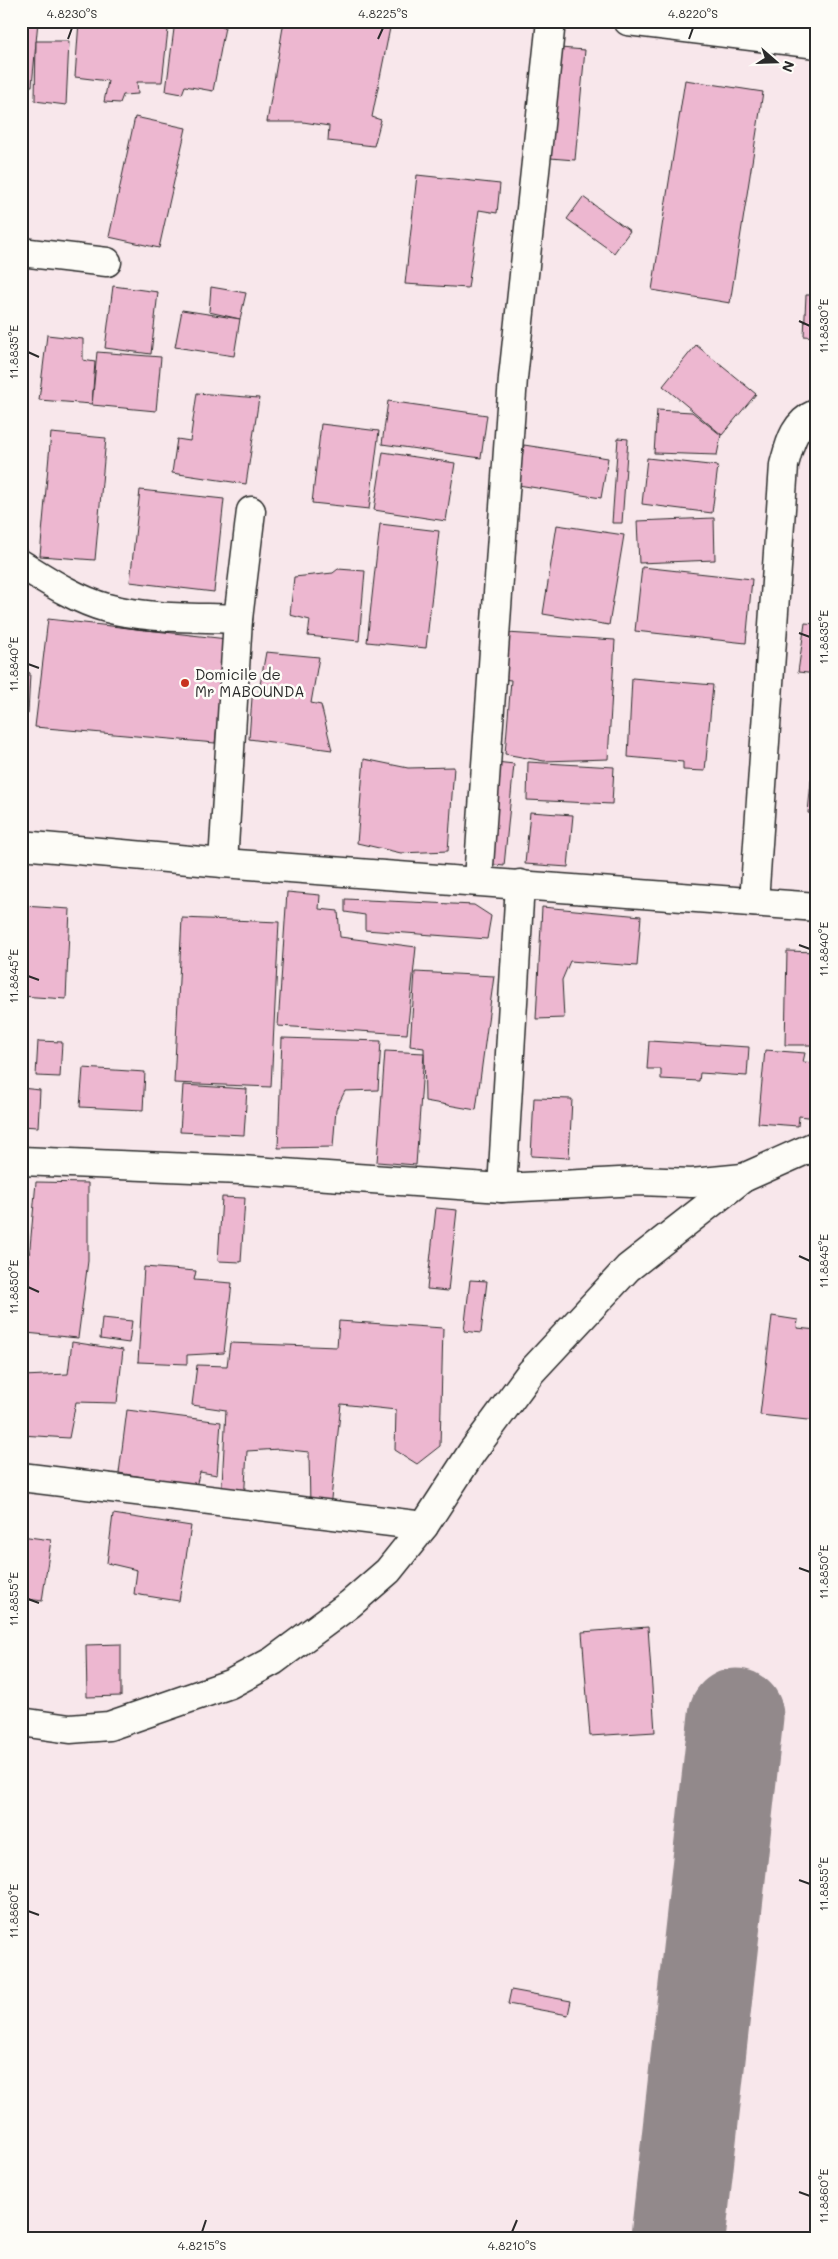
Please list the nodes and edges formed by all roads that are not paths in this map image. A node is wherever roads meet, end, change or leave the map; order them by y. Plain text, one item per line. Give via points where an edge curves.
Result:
1 (551, 21) edge
2 (628, 21) edge
3 (817, 44) edge
4 (21, 252) edge
5 (107, 262) dead end
6 (817, 413) edge
7 (251, 511) dead end
8 (21, 564) edge
9 (238, 619) junction
10 (21, 845) edge
11 (223, 863) junction
12 (478, 880) junction
13 (520, 884) junction
14 (754, 902) junction
15 (817, 907) edge
16 (817, 1145) edge
17 (21, 1161) edge
18 (743, 1178) junction
19 (502, 1188) junction
20 (21, 1477) edge
21 (424, 1526) junction
22 (21, 1722) edge

1 - 12 street via 513,378
2 - 3 street
4 - 5 street
6 - 14 street via 798,426 784,465
7 - 9 street
8 - 9 street via 77,596 107,608 158,616
9 - 11 street
10 - 11 street
11 - 12 street
12 - 13 street
13 - 14 street
13 - 19 street
14 - 15 street
16 - 18 street
17 - 19 street via 241,1170
18 - 19 street via 692,1183 639,1181
18 - 21 street via 628,1268 531,1372 472,1452
20 - 21 street
21 - 22 street via 388,1571 350,1604 273,1661 230,1684 109,1726 70,1729

